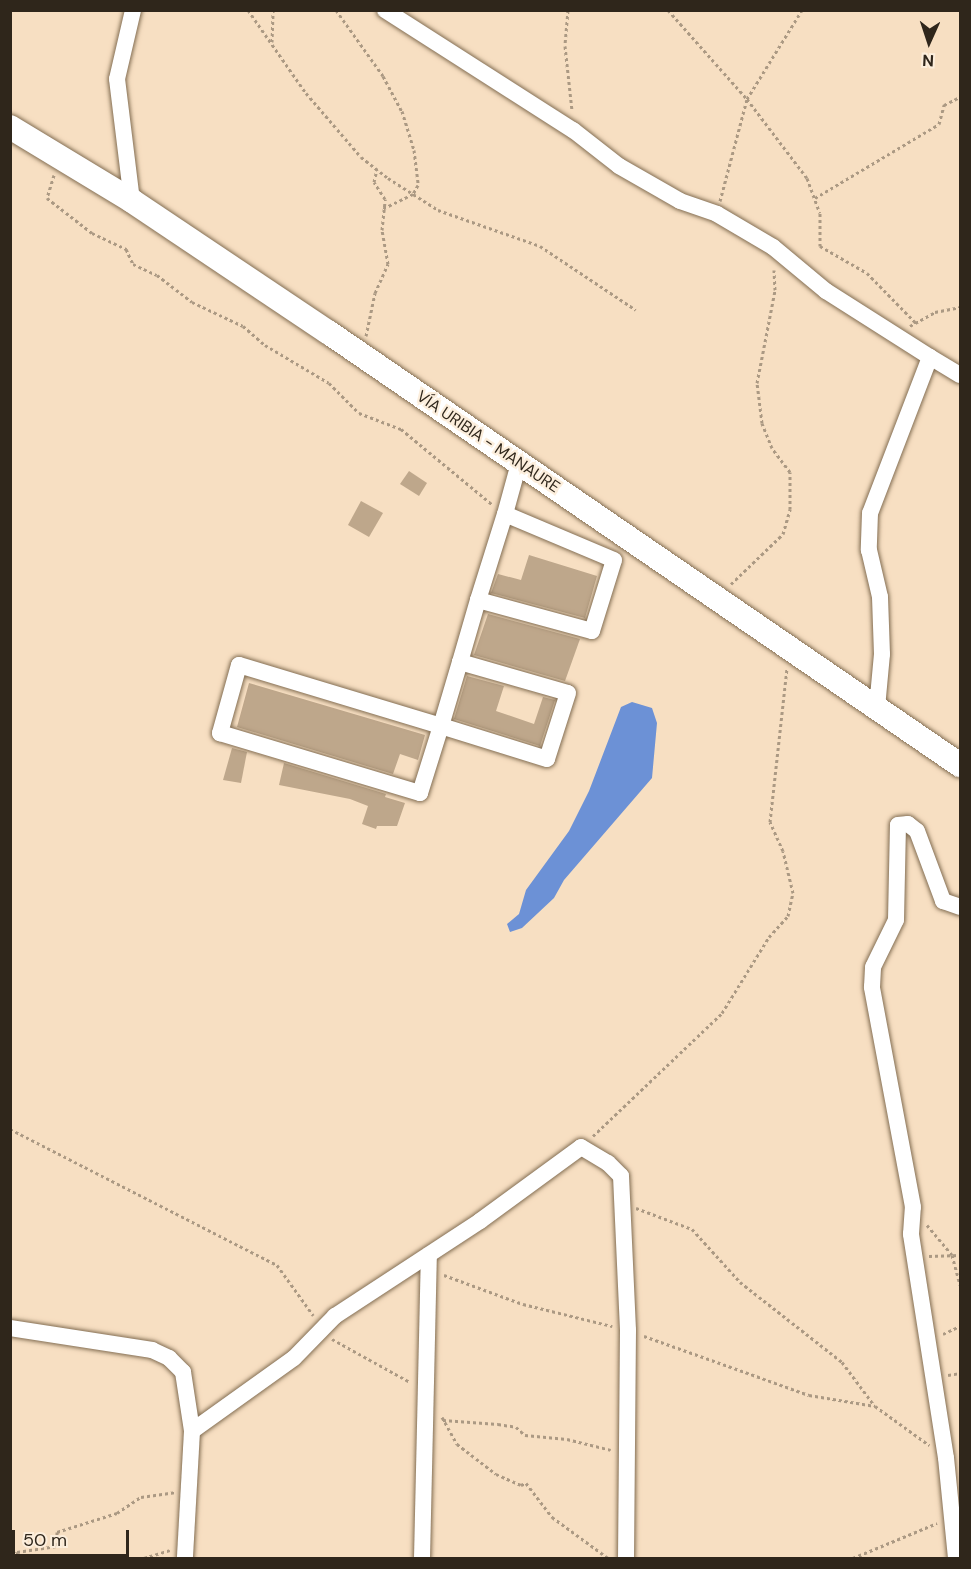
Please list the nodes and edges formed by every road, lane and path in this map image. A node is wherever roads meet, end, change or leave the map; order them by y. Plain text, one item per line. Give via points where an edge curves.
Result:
1 (133, 10) edge
2 (248, 10) edge
3 (273, 10) edge
4 (336, 10) edge
5 (385, 10) edge
6 (568, 10) edge
7 (668, 10) edge
8 (802, 10) edge
9 (272, 43) junction
10 (960, 97) edge
11 (747, 99) junction
12 (10, 127) edge
13 (573, 130) junction
14 (60, 159) junction
15 (377, 169) junction
16 (413, 194) junction
17 (815, 198) junction
18 (132, 201) junction
19 (382, 208) junction
20 (717, 214) junction
21 (773, 247) junction
22 (960, 307) edge
23 (636, 310) dead end
24 (917, 324) junction
25 (887, 332) junction
26 (362, 356) junction
27 (930, 357) junction
28 (960, 375) edge
29 (519, 463) junction
30 (505, 514) junction
31 (716, 597) junction
32 (478, 600) junction
33 (789, 648) junction
34 (460, 662) junction
35 (877, 708) junction
36 (441, 726) junction
37 (960, 765) edge
38 (960, 907) edge
39 (10, 1129) edge
40 (581, 1147) junction
41 (624, 1203) junction
42 (914, 1207) junction
43 (960, 1254) edge
44 (951, 1255) junction
45 (914, 1256) junction
46 (429, 1262) junction
47 (960, 1285) edge
48 (10, 1328) edge
49 (322, 1328) junction
50 (628, 1330) junction
51 (426, 1403) junction
52 (875, 1406) junction
53 (443, 1420) junction
54 (192, 1431) junction
55 (627, 1453) junction
56 (946, 1458) junction
57 (188, 1489) junction
58 (952, 1520) junction
59 (185, 1552) edge
60 (13, 1558) edge
61 (144, 1558) edge
62 (422, 1558) edge
63 (608, 1558) edge
64 (627, 1558) edge
65 (854, 1558) edge
66 (956, 1558) edge

1 - 18 street via 117,79
2 - 9 path
3 - 9 path
4 - 16 path via 402,111 414,150 418,186
5 - 13 street
6 - 13 path via 565,46
7 - 11 path
8 - 11 path
9 - 15 path via 306,93
10 - 17 path via 944,105 939,124
11 - 17 path via 807,178
11 - 20 path
12 - 14 main road, VÍA URIBIA - MANAURE
13 - 20 street via 619,166 680,201
14 - 18 main road, VÍA URIBIA - MANAURE
14 - 30 path via 47,198 105,242 126,249 133,264 158,274 192,302 243,326 265,345 329,383 359,413 401,429
15 - 16 path
15 - 19 path via 374,182 385,198
16 - 19 path
16 - 23 path via 438,210 540,246
17 - 24 path via 820,213 820,246 867,273
18 - 26 main road, VÍA URIBIA - MANAURE
19 - 26 path via 388,264 375,293
20 - 21 street
21 - 25 street via 826,291
21 - 31 path via 775,290 757,383 762,423 772,448 790,472 789,509 783,534
22 - 24 path via 934,312
24 - 25 path
25 - 27 street
26 - 29 main road, VÍA URIBIA - MANAURE
27 - 28 street
27 - 35 street via 870,513 869,550 880,597 882,654
29 - 30 street
29 - 31 main road, VÍA URIBIA - MANAURE
30 - 32 street
30 - 32 street via 614,560 592,632
31 - 33 main road, VÍA URIBIA - MANAURE
32 - 34 street
33 - 35 main road, VÍA URIBIA - MANAURE
33 - 40 path via 770,822 783,851 794,893 788,916 769,937 722,1012
34 - 36 street
34 - 36 street via 568,693 547,759
35 - 37 main road, VÍA URIBIA - MANAURE
36 - 36 street via 420,793 220,733 239,665
38 - 42 street via 942,901 916,831 908,824 898,825 896,920 873,967 872,987
39 - 49 path via 277,1265
40 - 41 street via 621,1176
40 - 46 street
41 - 50 street
41 - 52 path via 692,1229 740,1282 842,1362
42 - 44 path
42 - 45 street
43 - 44 path
44 - 45 path
44 - 47 path
45 - 56 street
46 - 49 street
46 - 50 path via 464,1285
46 - 51 street
48 - 54 street via 152,1350 170,1358 183,1372
49 - 51 path via 345,1348 396,1371 410,1382 419,1382
49 - 54 street via 294,1358
50 - 52 path via 809,1395
50 - 55 street
51 - 53 path
51 - 53 path via 436,1404
51 - 62 street
52 - 56 path
53 - 55 path via 516,1427 525,1435 567,1439
53 - 63 path via 457,1444 496,1474 526,1484 552,1517
54 - 57 street
55 - 64 street
56 - 58 street
57 - 59 street
57 - 60 path via 141,1497 117,1513 57,1532 57,1546 17,1552
58 - 65 path via 926,1525
58 - 66 street
59 - 61 path

